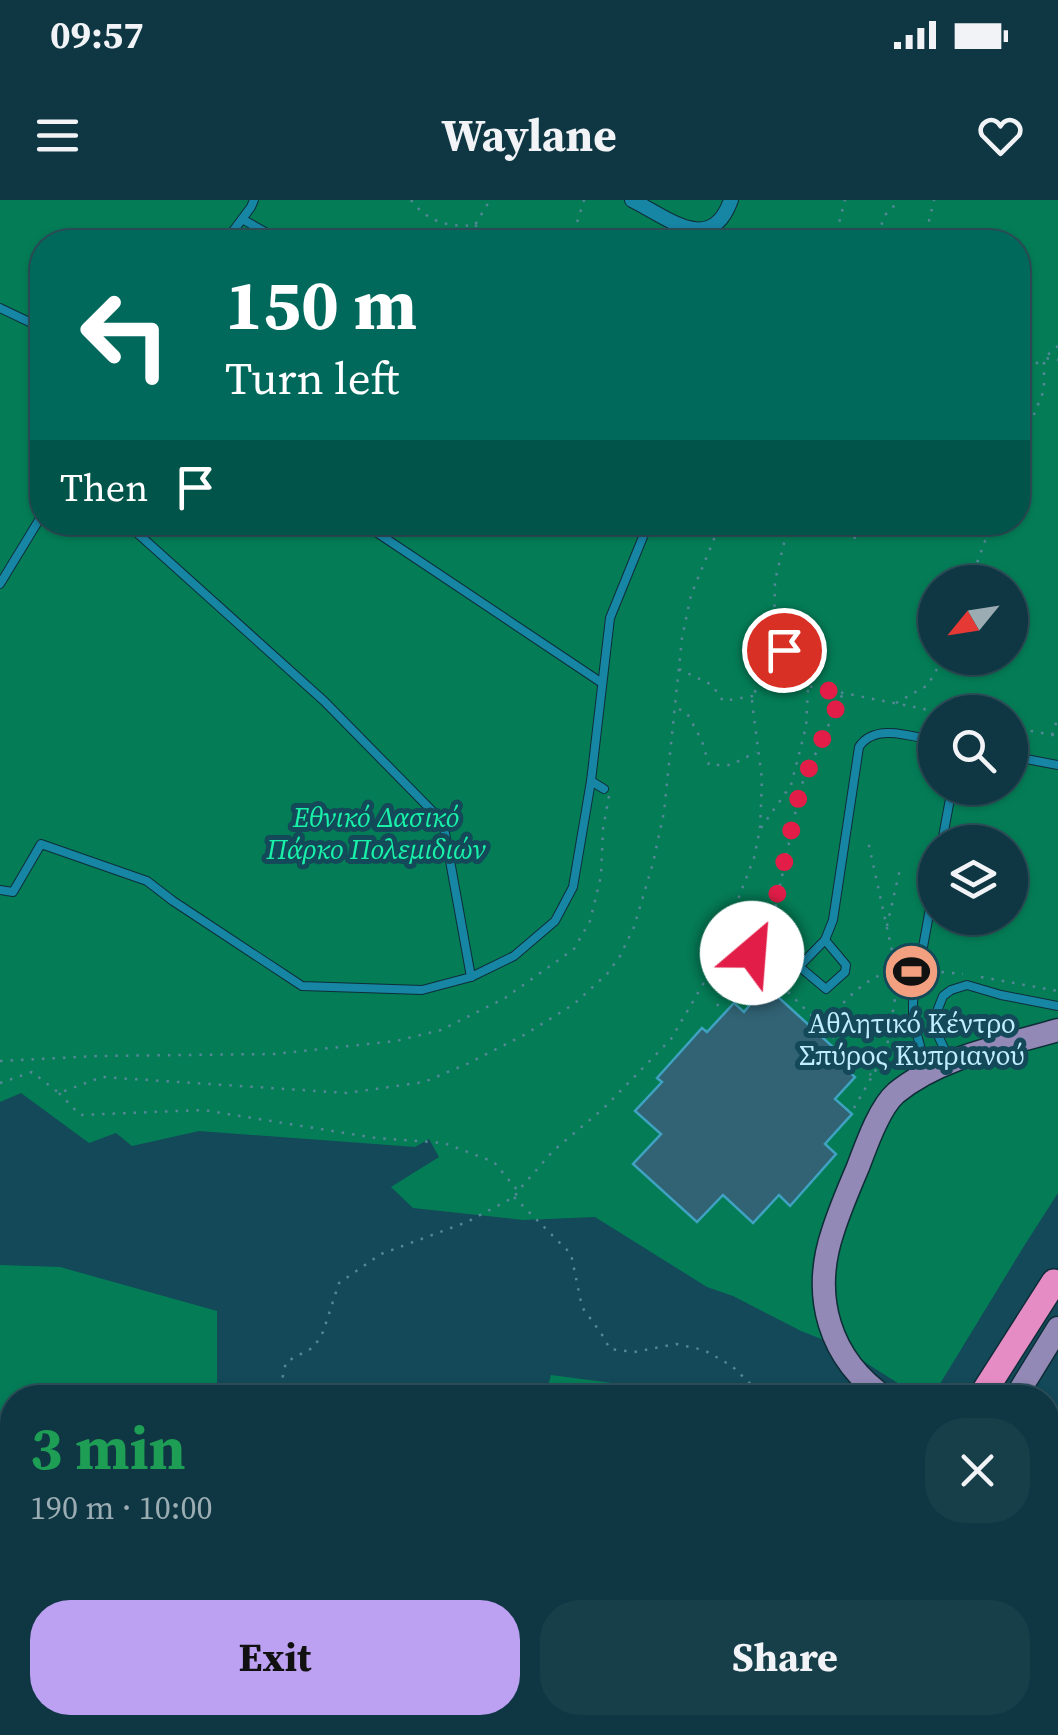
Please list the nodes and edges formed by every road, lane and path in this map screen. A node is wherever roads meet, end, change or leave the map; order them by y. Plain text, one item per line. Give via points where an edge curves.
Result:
1 (254, 200) edge
2 (411, 200) edge
3 (490, 200) edge
4 (584, 200) edge
5 (632, 200) edge
6 (731, 200) edge
7 (845, 200) edge
8 (900, 200) edge
9 (934, 200) edge
10 (242, 219) junction
11 (476, 225) junction
12 (233, 230) edge
13 (261, 230) edge
14 (482, 230) edge
15 (575, 230) edge
16 (694, 230) edge
17 (706, 230) edge
18 (837, 230) edge
19 (880, 230) edge
20 (927, 230) edge
21 (0, 308) edge
22 (30, 322) edge
23 (1058, 346) edge
24 (1044, 358) junction
25 (1058, 360) edge
26 (1030, 367) edge
27 (1030, 423) edge
28 (30, 535) edge
29 (139, 535) edge
30 (380, 535) edge
31 (644, 535) edge
32 (786, 535) edge
33 (987, 535) edge
34 (976, 565) edge
35 (0, 584) edge
36 (774, 628) junction
37 (680, 669) dead end
38 (934, 675) edge
39 (602, 684) junction
40 (808, 686) junction
41 (843, 693) junction
42 (754, 696) junction
43 (896, 704) junction
44 (676, 708) dead end
45 (918, 708) edge
46 (1058, 717) edge
47 (1028, 731) edge
48 (1055, 736) edge
49 (918, 738) edge
50 (758, 751) junction
51 (1028, 760) edge
52 (1058, 766) edge
53 (591, 781) junction
54 (604, 789) dead end
55 (760, 829) junction
56 (868, 841) dead end
57 (900, 869) dead end
58 (0, 890) edge
59 (886, 927) junction
60 (925, 935) edge
61 (825, 940) junction
62 (801, 968) junction
63 (896, 969) junction
64 (918, 969) junction
65 (470, 978) junction
66 (782, 986) joint
67 (1058, 991) edge
68 (717, 1006) dead end
69 (1058, 1006) edge
70 (822, 1026) junction
71 (1058, 1030) edge
72 (950, 1062) junction
73 (926, 1073) junction
74 (872, 1076) junction
75 (59, 1093) dead end
76 (854, 1108) dead end
77 (518, 1192) junction
78 (514, 1197) junction
79 (1057, 1277) edge
80 (1058, 1328) edge
81 (281, 1385) edge
82 (752, 1385) edge
83 (870, 1385) edge
84 (988, 1385) edge
85 (1023, 1385) edge

1 - 10 lane
2 - 11 path via 430,218
3 - 11 path
4 - 15 path
5 - 16 street
6 - 17 street via 725,217
7 - 18 path
8 - 19 path
9 - 20 path
10 - 12 lane
10 - 13 lane
11 - 14 path
21 - 22 lane
23 - 24 path
24 - 25 path
24 - 26 path
24 - 27 path via 1044,390
28 - 35 lane
29 - 65 lane via 324,701 443,822
30 - 39 lane
31 - 39 lane via 610,618
32 - 36 path via 775,580
33 - 34 path
36 - 40 path via 796,677
36 - 42 path
37 - 42 path via 712,686 723,701
38 - 43 path
39 - 53 lane
40 - 41 path
40 - 55 path via 791,785
41 - 43 path
41 - 68 path via 801,786 774,909
42 - 50 path
43 - 45 path
44 - 50 path via 687,712 709,765 731,765
46 - 48 path
47 - 48 path
49 - 61 lane via 874,734 859,748
50 - 55 path
51 - 52 lane
53 - 54 lane
53 - 65 lane via 573,887 555,921 514,956
55 - 77 path via 709,974 671,1039
56 - 59 path
57 - 59 path
58 - 65 lane via 13,892 41,844 147,880 302,986 422,990
59 - 63 path
60 - 64 lane
61 - 62 lane
61 - 62 lane via 845,972 826,989
62 - 66 lane
63 - 64 path
63 - 70 path via 861,984
63 - 74 path via 886,1052
64 - 67 path
64 - 73 lane via 914,1020
66 - 70 path
69 - 72 lane via 966,986 951,990 934,1020
70 - 74 path
71 - 72 main road
72 - 73 main road
73 - 83 main road via 893,1096 870,1135 824,1272 834,1338
74 - 76 path
75 - 77 path via 80,1115 202,1110 444,1143 494,1162
77 - 78 path
78 - 81 path via 381,1254 339,1283 314,1347 286,1362
78 - 82 path via 571,1254 582,1307 610,1349 676,1344 704,1350
79 - 84 highway
80 - 85 main road

